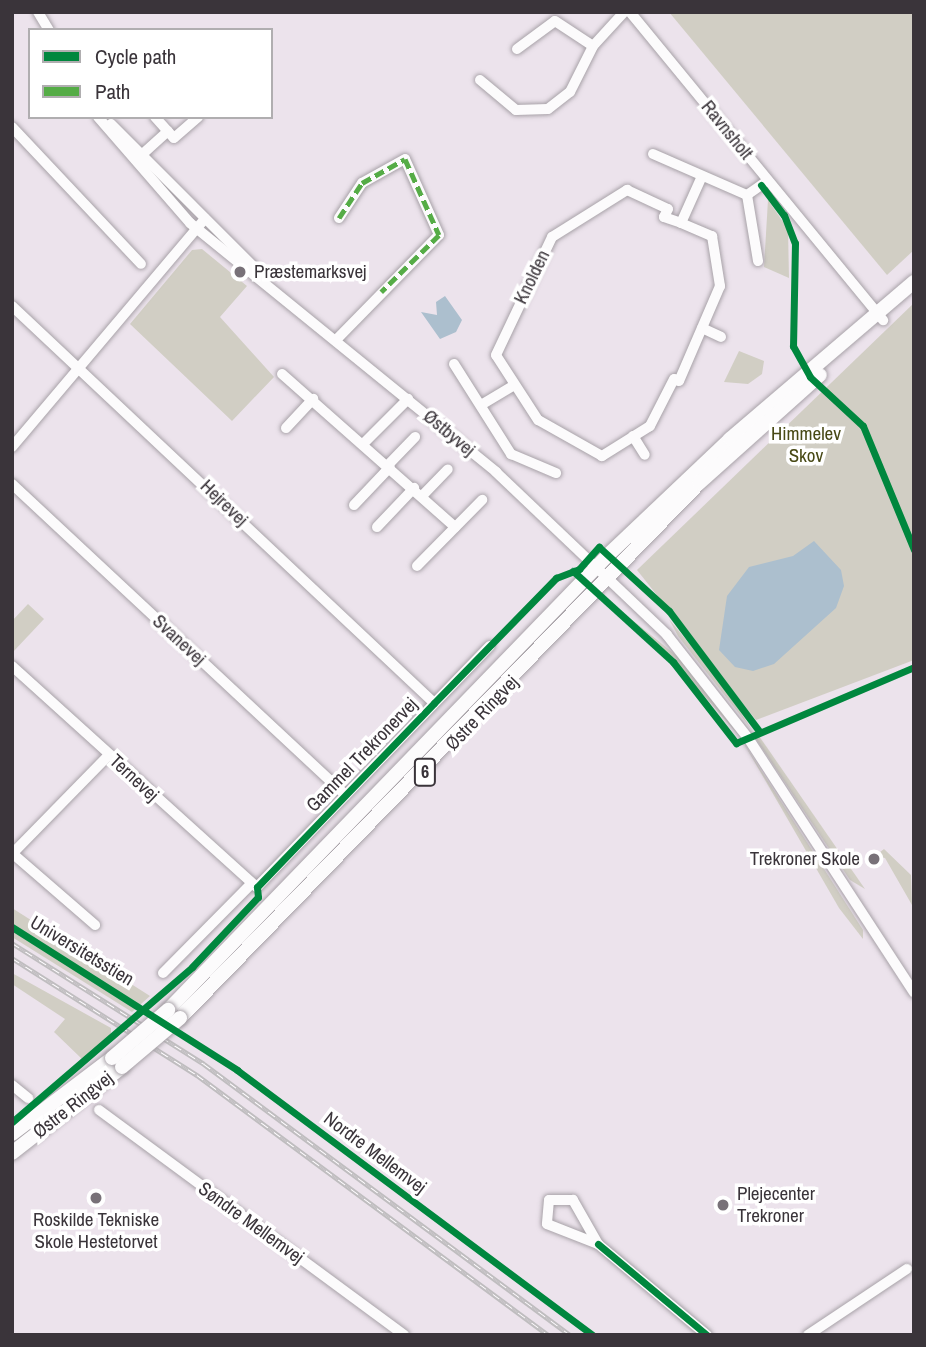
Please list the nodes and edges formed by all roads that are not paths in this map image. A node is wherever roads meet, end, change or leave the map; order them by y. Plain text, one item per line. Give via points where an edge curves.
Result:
1 (38, 12) edge
2 (624, 12) edge
3 (630, 12) edge
4 (48, 28) edge
5 (593, 46) junction
6 (517, 49) dead end
7 (480, 80) dead end
8 (100, 119) edge
9 (106, 119) edge
10 (157, 119) edge
11 (196, 119) edge
12 (12, 127) edge
13 (168, 131) junction
14 (653, 154) dead end
15 (136, 160) junction
16 (702, 176) junction
17 (767, 181) junction
18 (747, 195) junction
19 (339, 218) dead end
20 (205, 219) junction
21 (681, 223) junction
22 (196, 229) junction
23 (758, 261) dead end
24 (141, 264) dead end
25 (914, 282) edge
26 (914, 294) edge
27 (12, 306) edge
28 (295, 307) junction
29 (880, 317) junction
30 (702, 328) junction
31 (721, 337) dead end
32 (336, 340) junction
33 (454, 364) dead end
34 (81, 366) junction
35 (282, 373) dead end
36 (514, 385) junction
37 (313, 399) junction
38 (408, 399) junction
39 (481, 405) junction
40 (286, 428) dead end
41 (634, 436) junction
42 (415, 437) dead end
43 (365, 442) junction
44 (12, 447) edge
45 (511, 454) junction
46 (645, 455) dead end
47 (389, 466) junction
48 (448, 469) dead end
49 (496, 472) junction
50 (556, 473) dead end
51 (12, 484) edge
52 (418, 492) junction
53 (482, 500) dead end
54 (354, 505) dead end
55 (377, 527) dead end
56 (455, 527) junction
57 (598, 565) junction
58 (417, 566) dead end
59 (611, 578) junction
60 (490, 646) dead end
61 (12, 666) edge
62 (434, 703) junction
63 (109, 755) junction
64 (346, 795) junction
65 (13, 853) edge
66 (253, 886) junction
67 (95, 925) dead end
68 (163, 973) dead end
69 (914, 993) edge
70 (174, 1014) junction
71 (117, 1063) junction
72 (12, 1085) edge
73 (28, 1098) dead end
74 (99, 1110) dead end
75 (12, 1134) edge
76 (12, 1153) edge
77 (598, 1244) junction
78 (907, 1269) dead end
79 (404, 1335) edge
80 (708, 1335) edge
81 (808, 1335) edge

1 - 4 street
2 - 5 street
3 - 17 street, Ravnsholt
5 - 6 street via 555,21
5 - 7 street via 570,92 548,109 516,110
8 - 15 street, Østbyvej
9 - 15 street, Østbyvej
10 - 13 street
11 - 13 street via 174,138
12 - 24 street
13 - 15 street
14 - 16 street
15 - 20 street, Østbyvej
15 - 22 street, Østbyvej
16 - 18 street
16 - 21 street
17 - 18 street
17 - 29 street, Ravnsholt
18 - 23 street
19 - 32 street via 362,183 405,159 439,235
20 - 22 street
20 - 28 street, Østbyvej
21 - 30 street, Knolden via 712,236 720,286
21 - 36 street, Knolden via 664,216 668,209 627,190 552,237 496,355
22 - 28 street, Østbyvej
22 - 34 street
25 - 29 main road, Østre Ringvej / 6
26 - 29 main road, Østre Ringvej / 6
27 - 34 street, Hejrevej
28 - 32 street, Østbyvej
29 - 57 main road, Østre Ringvej / 6
29 - 59 main road, Østre Ringvej / 6 via 699,483
30 - 31 street
30 - 41 street, Knolden via 679,381 674,379 650,426
32 - 38 street, Østbyvej
33 - 39 street
34 - 44 street
34 - 62 street, Hejrevej
35 - 37 street
36 - 39 street
36 - 41 street, Knolden via 538,420 602,456
37 - 40 street
37 - 43 street
38 - 43 street
38 - 49 street, Østbyvej
39 - 45 street
41 - 46 street
42 - 47 street
43 - 47 street
45 - 49 street
45 - 50 street
47 - 52 street
47 - 54 street
48 - 52 street
49 - 57 street, Østbyvej
51 - 64 street, Svanevej
52 - 55 street
52 - 56 street
53 - 56 street
56 - 58 street
57 - 59 street, Østbyvej
57 - 70 main road, Østre Ringvej / 6
59 - 69 street, Østbyvej via 696,668 748,738
59 - 70 main road, Østre Ringvej / 6
60 - 62 street, Gammel Trekronervej
61 - 63 street, Ternevej
62 - 64 street, Gammel Trekronervej
63 - 65 street
63 - 66 street, Ternevej
64 - 66 street, Gammel Trekronervej
65 - 67 street
66 - 68 street, Gammel Trekronervej
70 - 71 main road, Østre Ringvej / 6, bridge
71 - 75 main road, Østre Ringvej / 6
71 - 76 main road, Østre Ringvej / 6
72 - 73 street
74 - 79 street, Søndre Mellemvej
77 - 77 street via 573,1200 549,1200 547,1224
77 - 80 street
78 - 81 street

